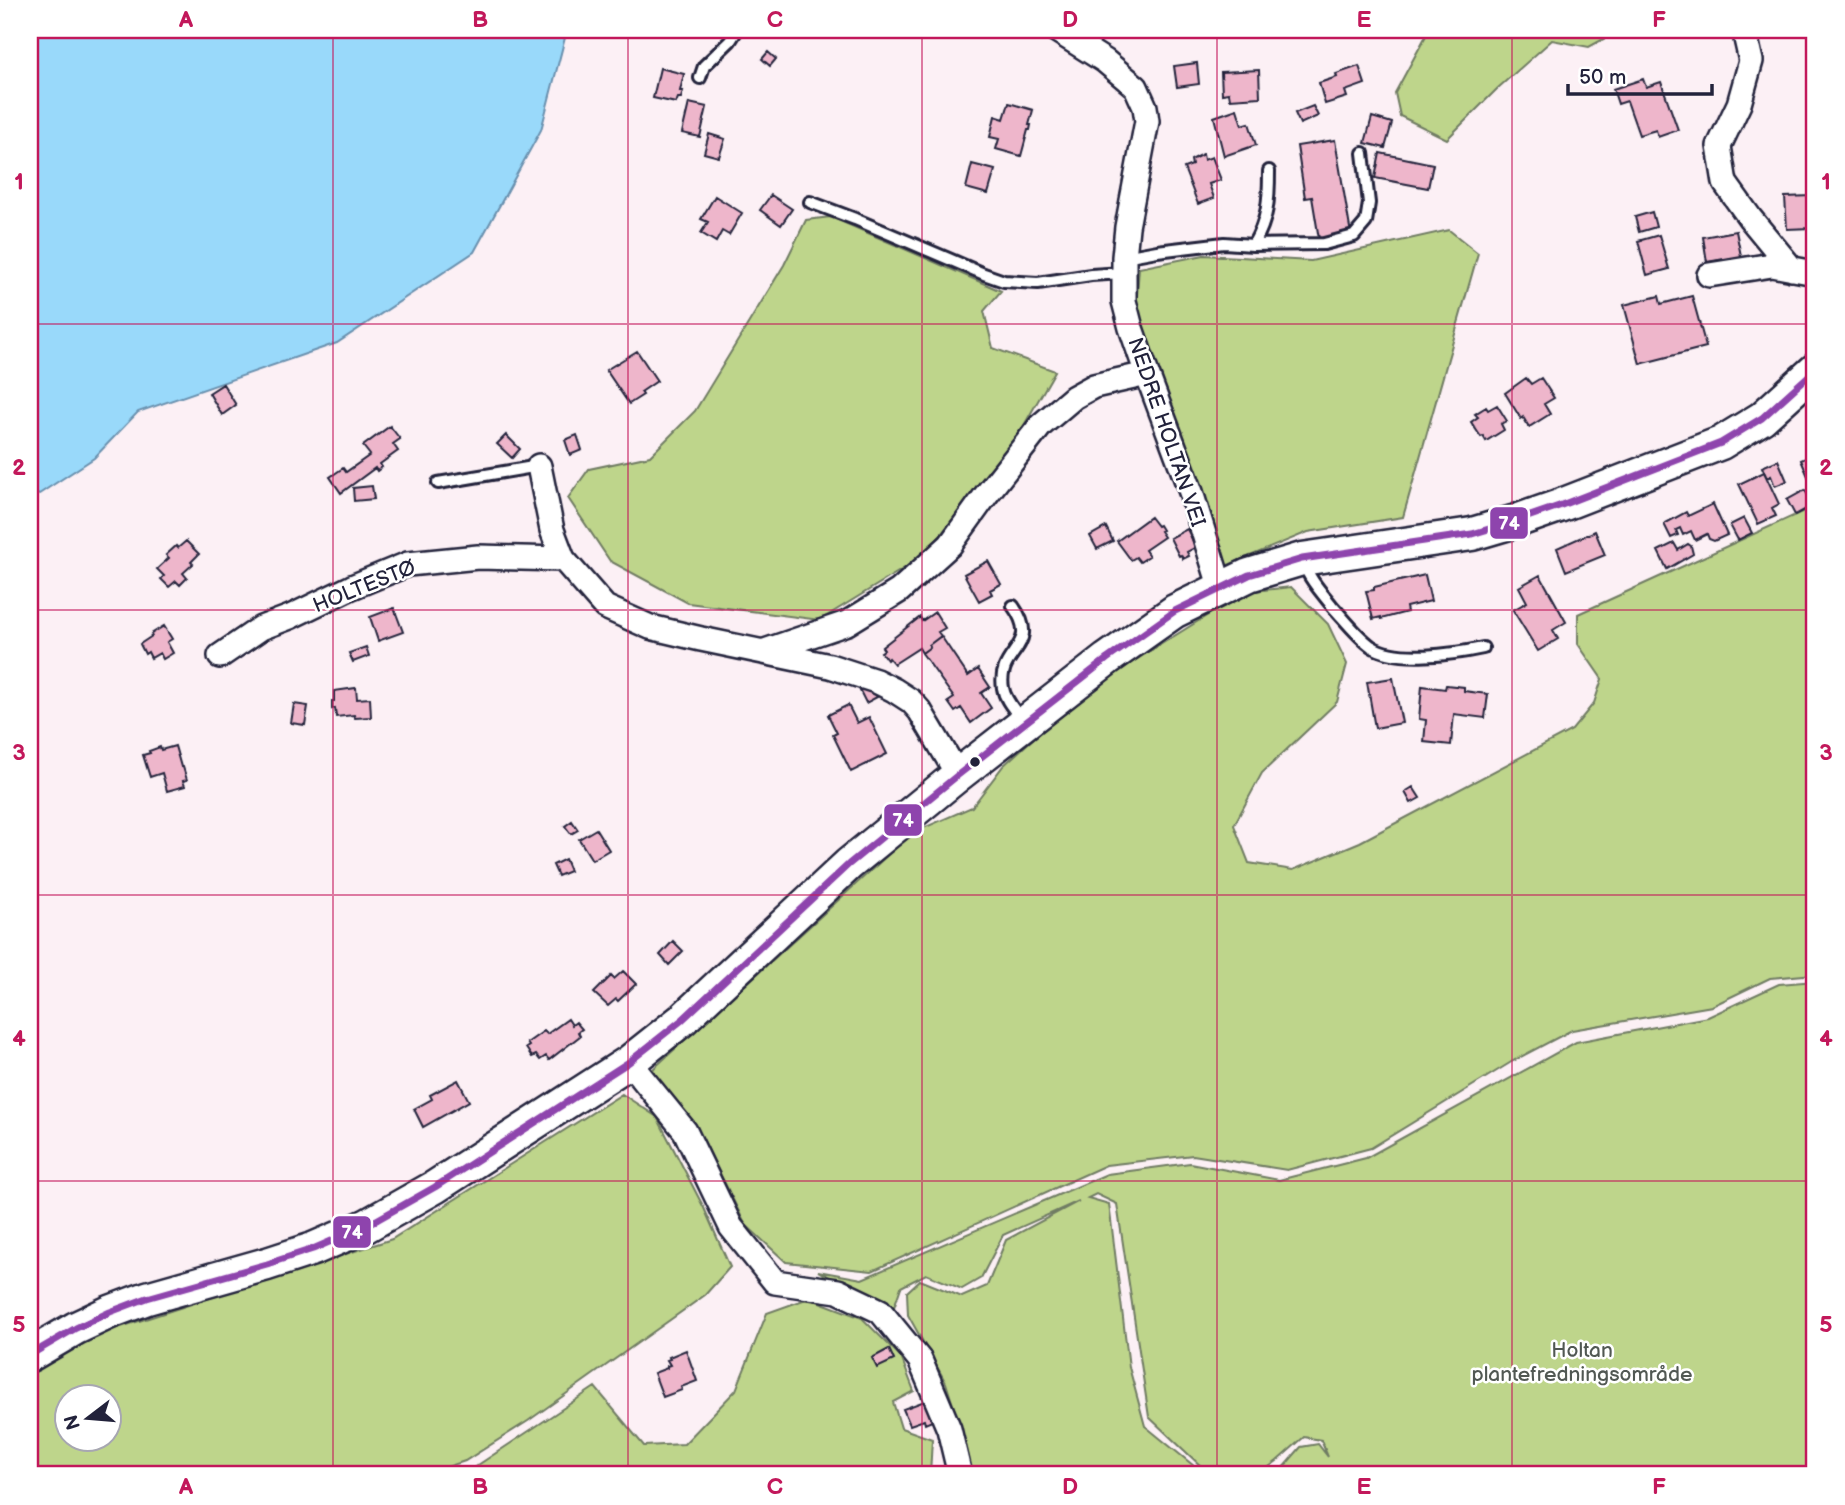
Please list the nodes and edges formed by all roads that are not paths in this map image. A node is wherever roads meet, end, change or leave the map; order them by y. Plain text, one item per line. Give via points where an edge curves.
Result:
1 (737, 30) edge
2 (1744, 30) edge
3 (1068, 33) edge
4 (700, 78) dead end
5 (1363, 153) dead end
6 (1269, 171) dead end
7 (810, 202) dead end
8 (1253, 245) junction
9 (1124, 265) junction
10 (1792, 269) junction
11 (1815, 273) edge
12 (1709, 275) dead end
13 (1815, 370) edge
14 (1147, 374) junction
15 (539, 466) joint
16 (438, 483) dead end
17 (563, 559) junction
18 (1302, 559) junction
19 (1221, 589) junction
20 (1013, 606) dead end
21 (1483, 648) dead end
22 (765, 652) junction
23 (220, 656) dead end
24 (1025, 724) junction
25 (958, 775) junction
26 (629, 1062) junction
27 (30, 1354) edge
28 (960, 1475) edge

1 - 4 lane via 704,66
2 - 10 street via 1751,61 1739,104 1719,146 1725,183
3 - 9 street, NEDRE HOLTAN VEI via 1136,87 1145,107 1147,121
5 - 8 lane via 1369,203 1366,222 1354,236 1324,244
6 - 8 lane via 1269,203
7 - 9 lane via 1004,281 1038,284
8 - 9 lane via 1224,243 1157,251
9 - 14 street, NEDRE HOLTAN VEI via 1124,301
10 - 11 street
10 - 12 street via 1772,265
13 - 18 main road via 1762,418 1721,443 1516,522 1472,534
14 - 19 street, NEDRE HOLTAN VEI
14 - 22 street via 1094,386 1041,425 950,545 899,591 847,622
15 - 16 lane
15 - 17 street
17 - 22 street via 605,607 650,627
17 - 23 street, HOLTESTØ via 478,557 408,564 261,628
18 - 19 main road
18 - 21 lane via 1328,600 1381,651 1443,655
19 - 24 main road via 1175,611
20 - 24 lane via 1024,636 1002,674 1003,687
22 - 25 street via 830,666 894,690 920,711
24 - 25 main road
25 - 26 main road via 849,864 682,1020
26 - 27 main road via 366,1226 267,1264 135,1302
26 - 28 street via 685,1131 731,1227 775,1282 838,1292 880,1311 912,1350 949,1429

